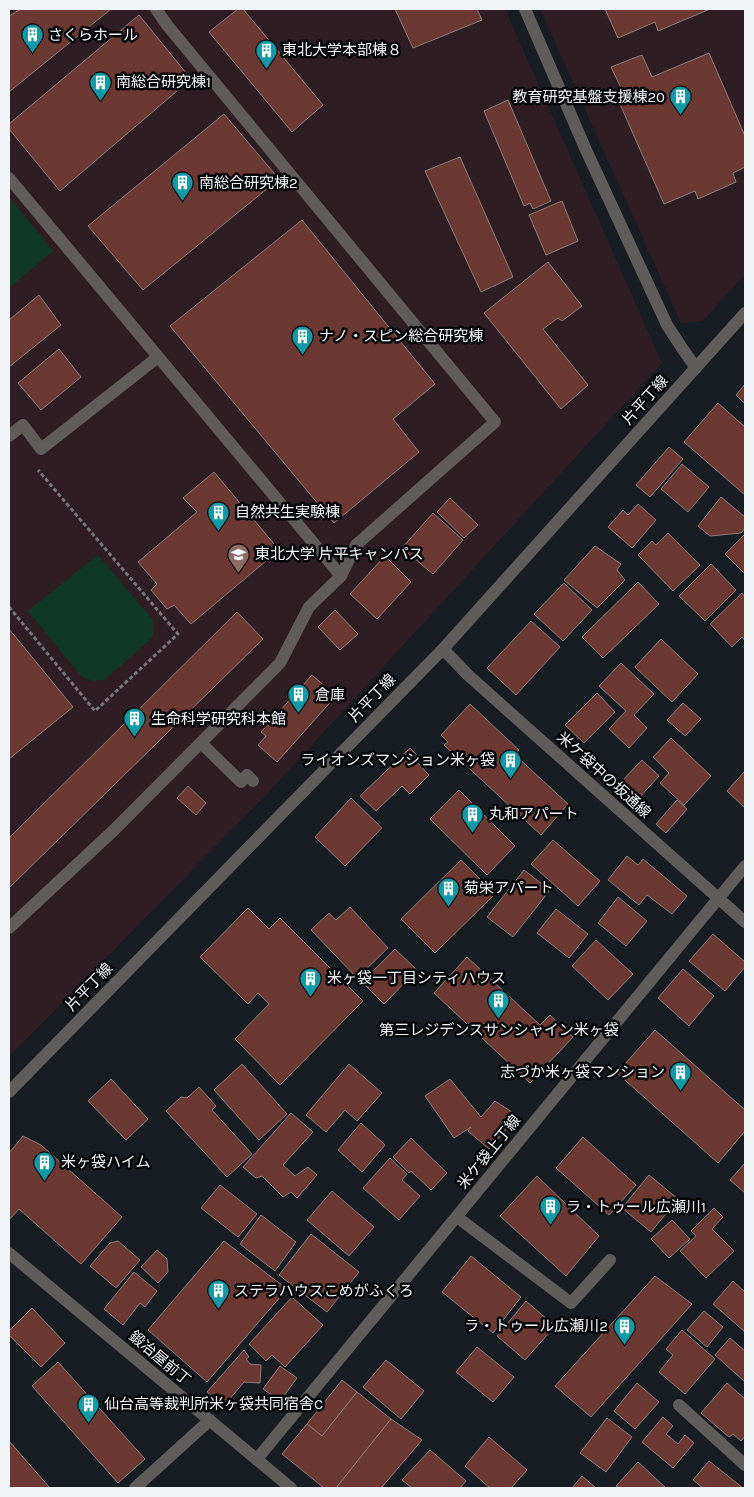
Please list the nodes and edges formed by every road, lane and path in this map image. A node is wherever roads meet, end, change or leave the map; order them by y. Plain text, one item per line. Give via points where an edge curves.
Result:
1 (156, 9) edge
2 (525, 9) edge
3 (9, 178) edge
4 (745, 313) edge
5 (158, 357) junction
6 (696, 368) junction
7 (9, 436) edge
8 (34, 465) dead end
9 (341, 576) junction
10 (9, 607) edge
11 (443, 649) junction
12 (201, 744) junction
13 (253, 781) dead end
14 (745, 866) edge
15 (718, 899) junction
16 (745, 922) edge
17 (9, 928) edge
18 (9, 1092) edge
19 (457, 1216) junction
20 (9, 1253) edge
21 (610, 1260) dead end
22 (679, 1405) dead end
23 (210, 1420) junction
24 (257, 1460) junction
25 (745, 1465) edge
26 (135, 1488) edge
27 (290, 1488) edge

1 - 9 street via 495,422 356,545
2 - 6 street via 667,325
3 - 5 street
4 - 6 street, 片平丁線
5 - 7 street via 41,449 23,425
5 - 9 street
6 - 11 street, 片平丁線
8 - 10 path via 178,634 95,711
9 - 12 street via 309,608 280,663
11 - 15 street, 米ケ袋中の坂通線
11 - 18 street, 片平丁線
12 - 13 street via 241,782 247,775
12 - 17 street
14 - 15 street, 米ケ袋上丁線
15 - 16 street, 米ケ袋中の坂通線
15 - 19 street, 米ケ袋上丁線
19 - 21 street via 571,1303
19 - 24 street, 米ケ袋上丁線
20 - 23 street, 鍛冶屋前丁
22 - 25 street
23 - 24 street, 鍛冶屋前丁
23 - 26 street
24 - 27 street, 鍛冶屋前丁

